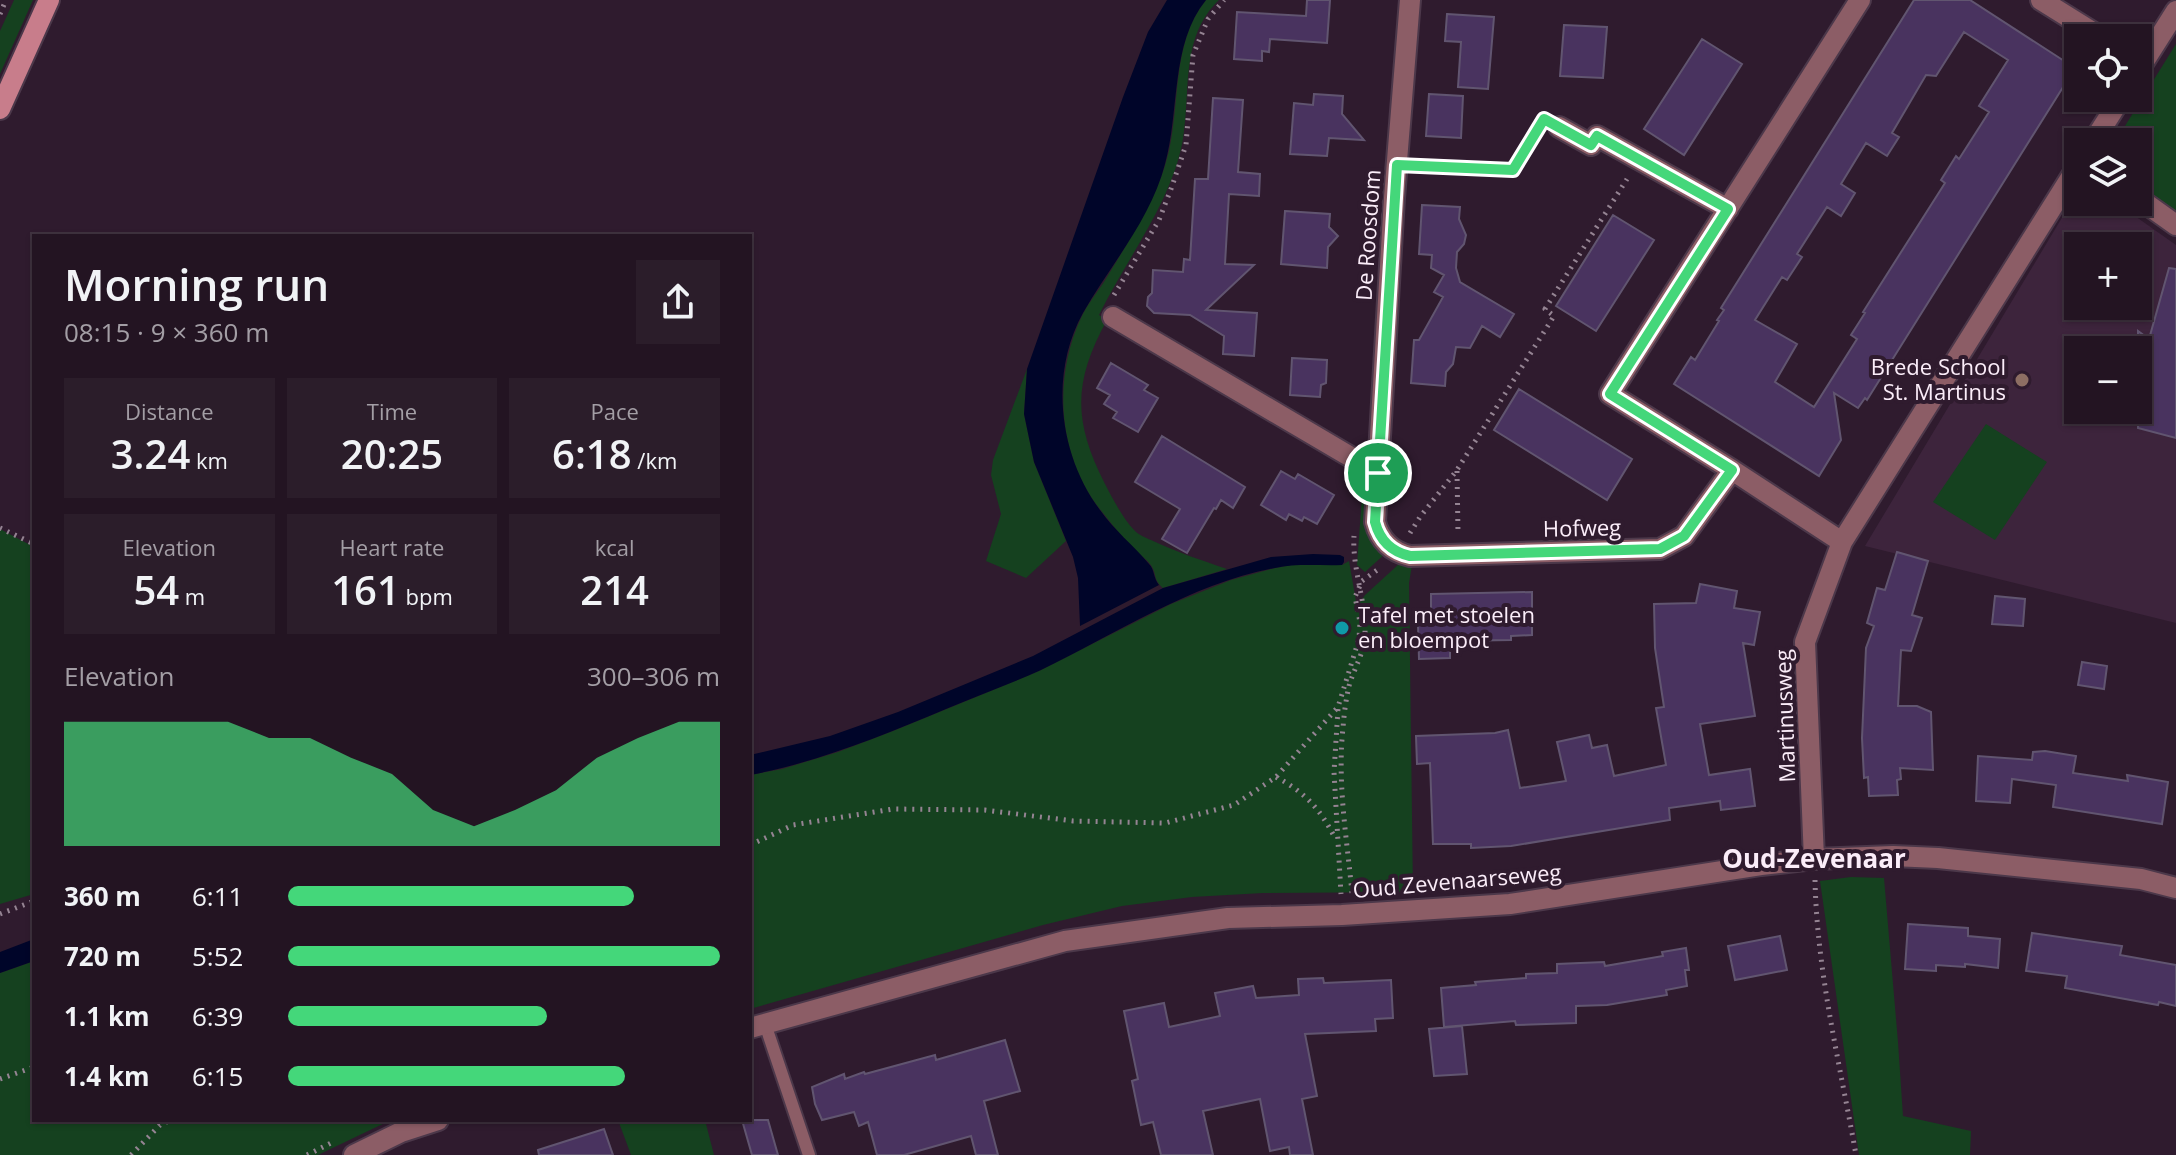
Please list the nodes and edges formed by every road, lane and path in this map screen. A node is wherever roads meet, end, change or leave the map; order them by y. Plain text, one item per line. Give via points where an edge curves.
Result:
1 (6, 0) edge
2 (49, 0) edge
3 (1224, 0) edge
4 (1410, 0) edge
5 (1860, 0) edge
6 (2041, 0) edge
7 (2176, 11) edge
8 (0, 14) edge
9 (2080, 24) edge
10 (2152, 46) edge
11 (0, 109) edge
12 (1559, 127) joint
13 (1638, 160) junction
14 (1397, 165) junction
15 (2064, 188) edge
16 (2152, 208) edge
17 (1728, 209) junction
18 (2176, 225) edge
19 (1113, 317) joint
20 (1457, 470) junction
21 (1732, 470) junction
22 (1378, 473) junction
23 (0, 528) edge
24 (1842, 542) junction
25 (32, 543) edge
26 (1397, 553) junction
27 (1458, 555) junction
28 (1338, 707) junction
29 (1276, 777) junction
30 (1338, 843) junction
31 (752, 844) edge
32 (1814, 859) junction
33 (2176, 888) edge
34 (32, 902) edge
35 (0, 914) edge
36 (1348, 915) junction
37 (757, 1026) edge
38 (32, 1068) edge
39 (0, 1079) edge
40 (167, 1122) edge
41 (432, 1122) edge
42 (131, 1155) edge
43 (354, 1155) edge
44 (809, 1155) edge
45 (1856, 1155) edge

1 - 8 path
2 - 11 street
3 - 19 path via 1208,19 1193,55 1186,145 1176,175 1159,220 1109,302
4 - 14 street, De Roosdom
5 - 17 street
6 - 9 street
7 - 10 street
12 - 13 street via 1591,145 1597,136
12 - 14 path via 1544,119 1513,170
13 - 17 street
13 - 20 path via 1545,309 1554,316
14 - 22 street, De Roosdom
15 - 24 street, Martinusweg
16 - 18 street
17 - 21 street via 1610,394
19 - 22 street
20 - 26 path
20 - 27 path
21 - 24 street
21 - 27 street, Hofweg via 1684,536 1660,549
22 - 26 street, De Roosdom via 1375,522
23 - 25 path
24 - 32 street, Martinusweg via 1805,642
26 - 27 street, Hofweg
28 - 29 path
28 - 30 path
28 - 36 path via 1359,639 1359,587 1366,636 1350,684 1341,767
29 - 30 path via 1310,800
29 - 31 path via 1234,805 1165,823 893,809 793,825
30 - 36 path
32 - 33 street, Oud Zevenaarseweg via 1938,858 2141,879
32 - 36 street, Oud Zevenaarseweg via 1510,904
32 - 45 path via 1815,911
34 - 35 path
36 - 37 street, Oud Zevenaarseweg via 1228,918 1065,941
37 - 44 lane
38 - 39 path
40 - 42 path
41 - 43 street

